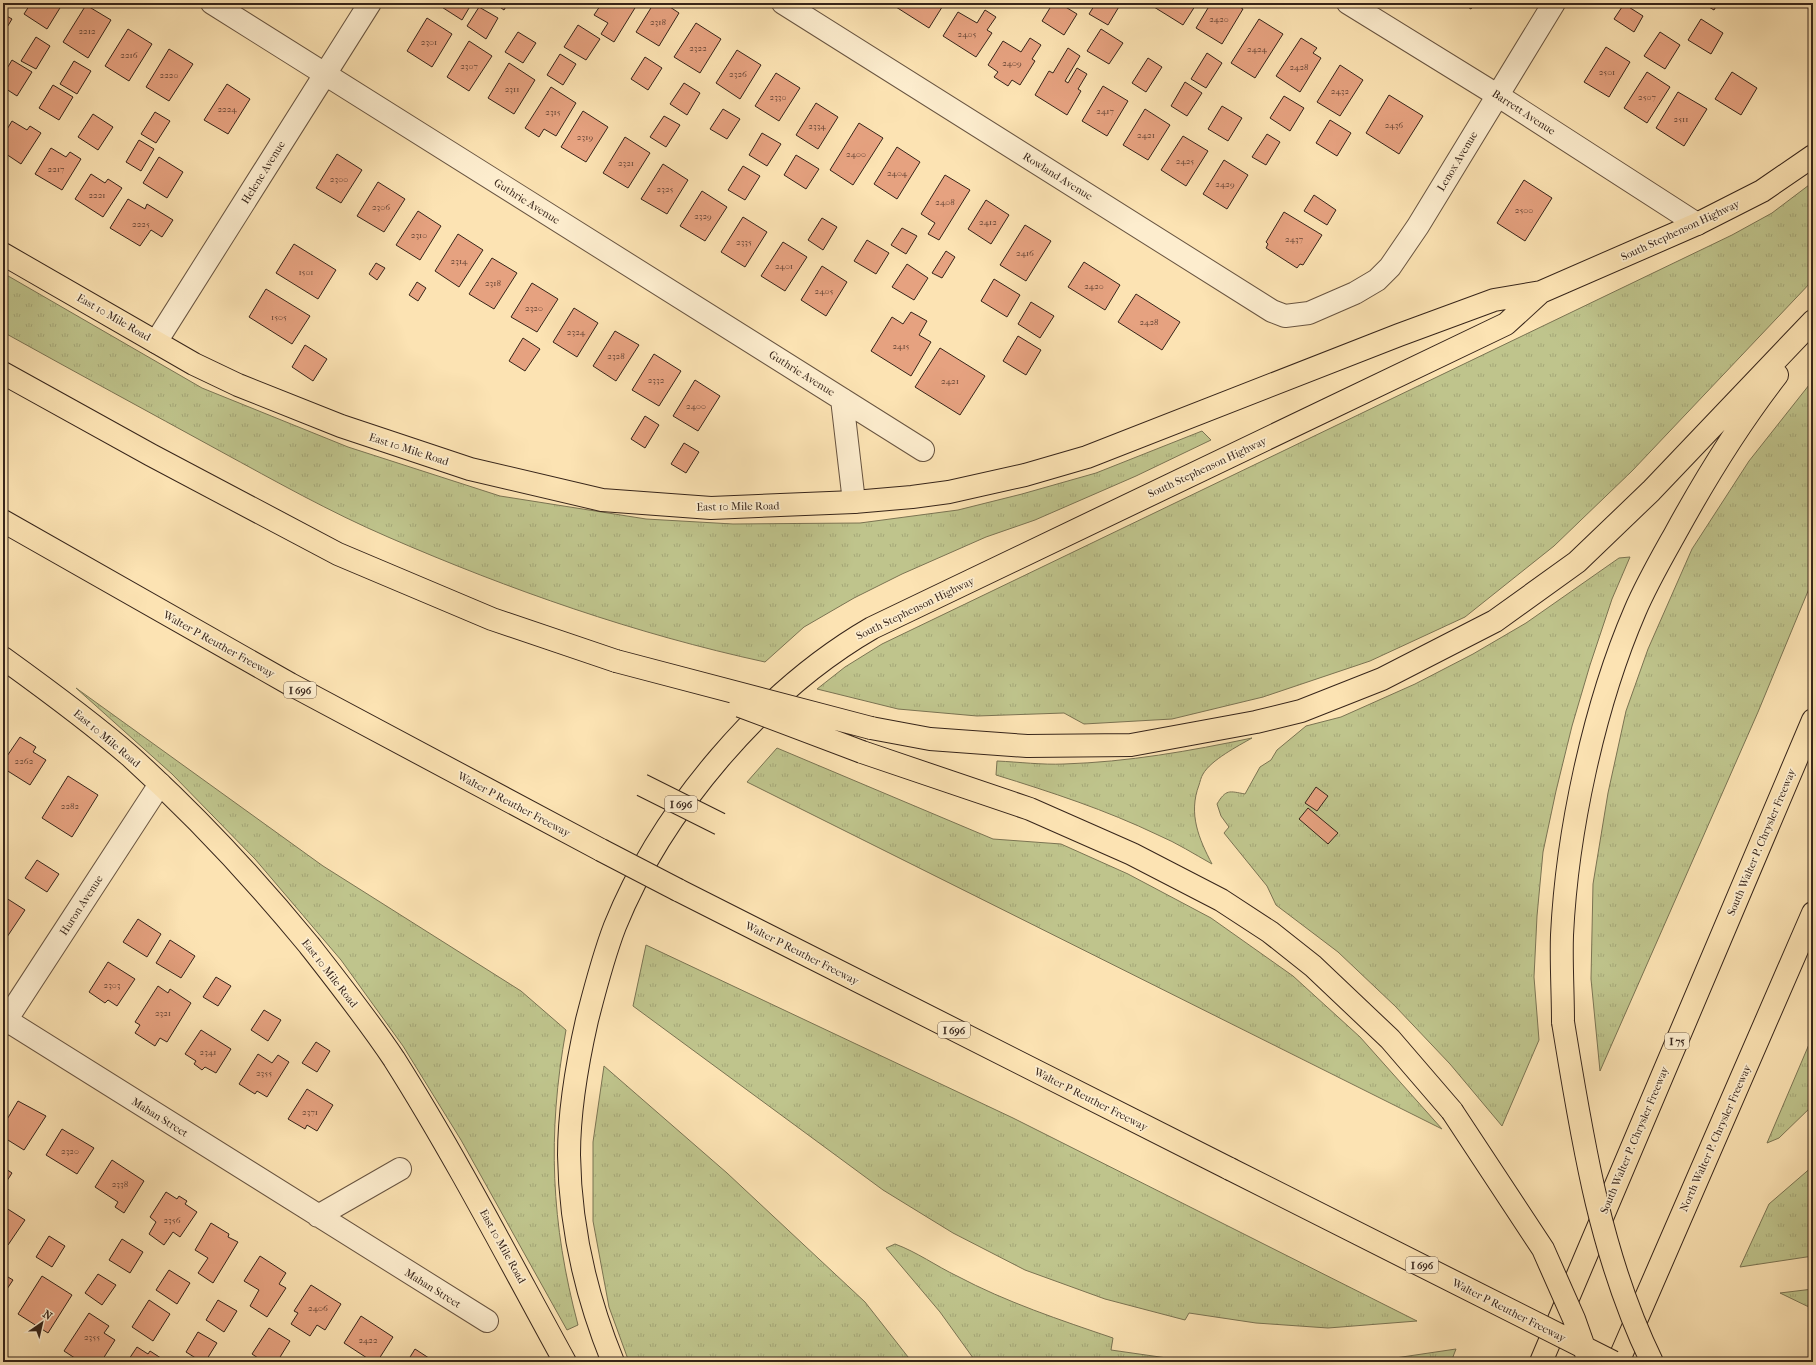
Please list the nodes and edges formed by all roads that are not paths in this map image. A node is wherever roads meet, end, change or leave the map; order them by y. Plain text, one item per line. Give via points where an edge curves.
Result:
1 (212, 3) edge
2 (370, 3) edge
3 (783, 3) edge
4 (1348, 3) edge
5 (1554, 3) edge
6 (326, 74) junction
7 (1497, 95) junction
8 (1813, 156) edge
9 (1697, 224) junction
10 (3, 254) edge
11 (1541, 292) junction
12 (1340, 299) joint
13 (1813, 321) edge
14 (1813, 328) edge
15 (156, 342) junction
16 (3, 373) edge
17 (842, 399) junction
18 (923, 450) dead end
19 (854, 502) junction
20 (3, 521) edge
21 (3, 658) edge
22 (616, 661) junction
23 (1813, 720) edge
24 (160, 784) junction
25 (642, 785) dead end
26 (720, 824) dead end
27 (1813, 913) edge
28 (4, 1021) edge
29 (400, 1169) dead end
30 (318, 1216) junction
31 (487, 1321) dead end
32 (565, 1362) edge
33 (612, 1362) edge
34 (1541, 1362) edge
35 (1590, 1362) edge
36 (1613, 1362) edge
37 (1618, 1362) edge
38 (1652, 1362) edge

1 - 6 street, Guthrie Avenue
2 - 6 street, Helene Avenue
3 - 12 street, Rowland Avenue via 1272,312 1285,316 1309,313
4 - 7 street, Barrett Avenue
5 - 7 street, Lenox Avenue
6 - 15 street, Helene Avenue
6 - 17 street, Guthrie Avenue
7 - 9 street, Barrett Avenue
7 - 12 street, Lenox Avenue via 1390,268 1377,280
8 - 9 main road, South Stephenson Highway via 1762,191
9 - 11 main road, South Stephenson Highway
10 - 15 main road, East 10 Mile Road
11 - 19 main road, South Stephenson Highway via 1487,302 1080,459 1025,475 949,492
11 - 33 main road, South Stephenson Highway via 1506,324 872,628 801,677 739,736 717,761 687,799 635,882 615,927 598,975 572,1098 570,1148 574,1209 582,1266 597,1324
13 - 22 main road, bridge via 1650,491 1577,562 1495,621 1382,679 1301,711 1131,745 1027,746 938,740 871,728
14 - 38 main road, bridge via 1746,418 1697,494 1635,611 1608,683 1589,756 1568,872 1562,936 1563,1022 1579,1118 1604,1233 1621,1290
15 - 19 main road, East 10 Mile Road via 238,385 341,426 463,467 602,500 711,508
16 - 22 main road via 338,554 492,619
17 - 18 street, Guthrie Avenue
17 - 19 street, Guthrie Avenue
20 - 36 main road, Walter P Reuther Freeway / I 696, bridge via 290,684 601,850
21 - 24 main road, East 10 Mile Road via 111,740
22 - 35 main road, bridge via 862,752 1030,809 1132,854 1221,900 1270,932 1313,966 1390,1039 1452,1111 1543,1249
23 - 34 main road, South Walter P. Chrysler Freeway / I 75
24 - 28 street, Huron Avenue
24 - 32 main road, East 10 Mile Road via 282,913 338,981 393,1058 461,1171
25 - 26 main road, I 696, bridge
27 - 37 main road, North Walter P. Chrysler Freeway
28 - 30 street, Mahan Street
29 - 30 street
30 - 31 street, Mahan Street

